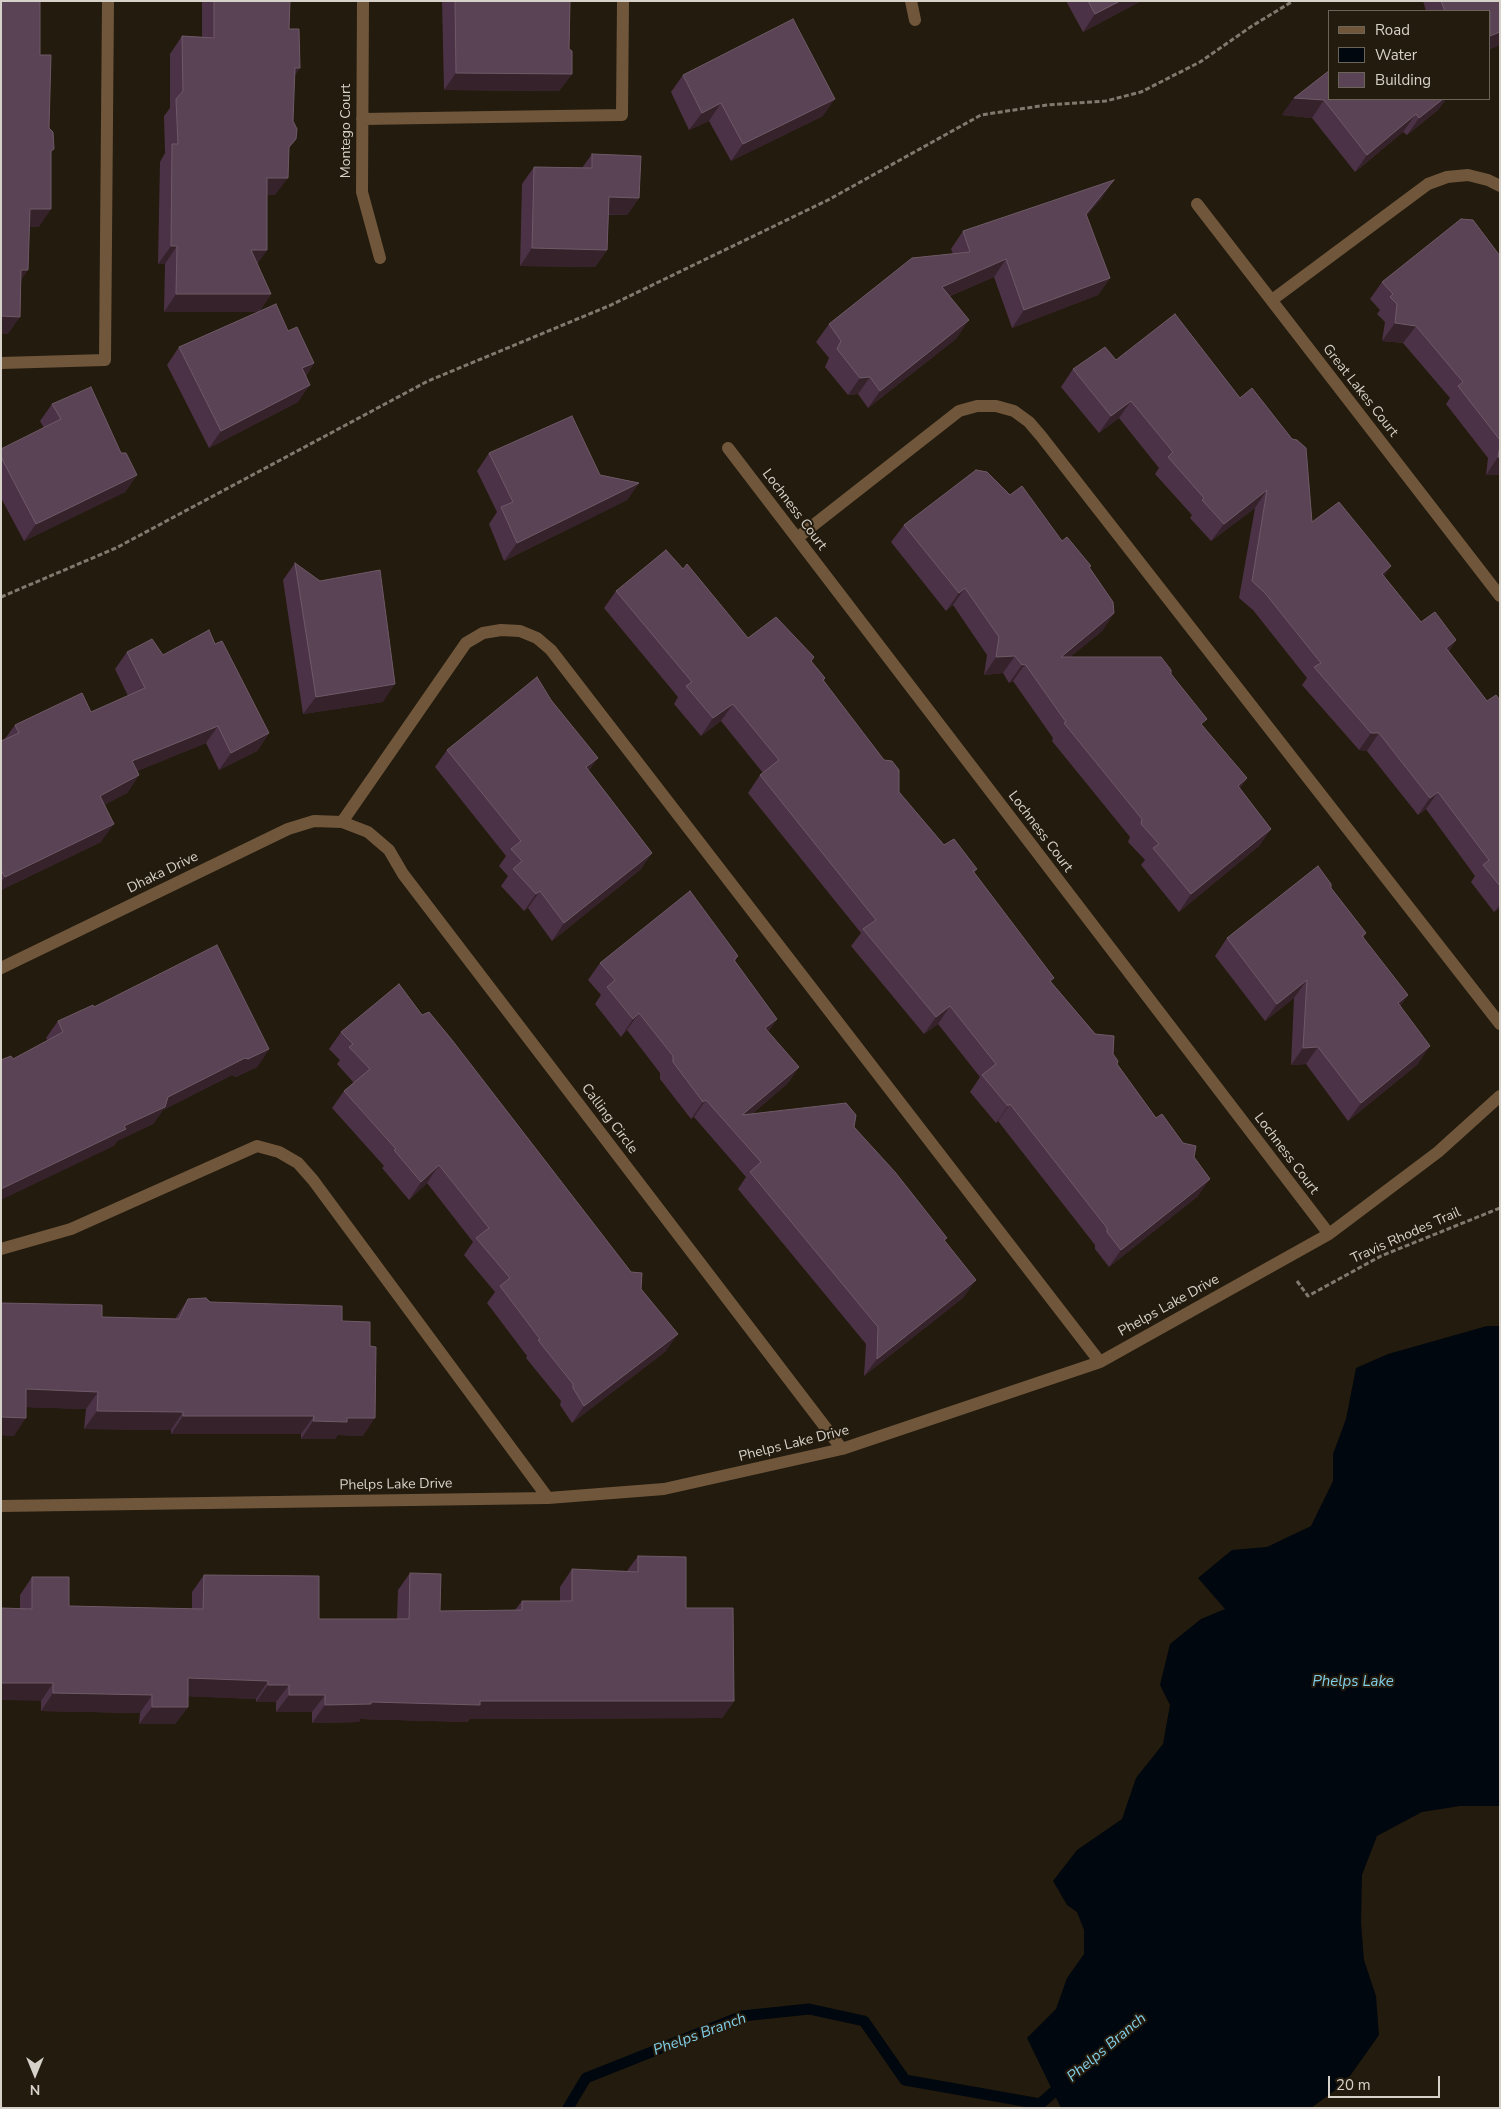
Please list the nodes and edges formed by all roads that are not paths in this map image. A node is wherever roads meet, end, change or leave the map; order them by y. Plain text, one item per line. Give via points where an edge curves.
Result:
1 (108, 1) edge
2 (363, 1) edge
3 (623, 1) edge
4 (910, 1) edge
5 (915, 20) dead end
6 (362, 119) junction
7 (1500, 186) edge
8 (1197, 204) dead end
9 (380, 258) dead end
10 (1272, 300) junction
11 (1, 363) edge
12 (728, 448) dead end
13 (797, 538) junction
14 (1500, 596) edge
15 (342, 822) junction
16 (1, 968) edge
17 (1500, 1024) edge
18 (1500, 1096) edge
19 (1329, 1234) junction
20 (1, 1249) edge
21 (1100, 1362) junction
22 (842, 1449) junction
23 (548, 1498) junction
24 (1, 1506) edge

1 - 11 street via 104,360
2 - 6 street, Montego Court
3 - 6 street via 622,115
4 - 5 street
6 - 9 street, Montego Court via 362,192
7 - 10 street via 1468,175 1447,177 1428,184
8 - 10 street, Great Lakes Court
10 - 14 street, Great Lakes Court
12 - 13 street, Lochness Court
13 - 17 street via 959,411 977,406 996,406 1014,411 1041,436
13 - 19 street, Lochness Court
15 - 16 street, Dhaka Drive via 314,821 288,829
15 - 21 street via 466,643 483,633 501,630 520,631 537,638 551,650
15 - 22 street, Calling Circle via 368,832 389,850 403,874
18 - 19 street, Phelps Lake Drive via 1438,1152
19 - 21 street, Phelps Lake Drive
20 - 23 street via 71,1228 257,1146 278,1152 298,1163 313,1180
21 - 22 street, Phelps Lake Drive
22 - 23 street, Phelps Lake Drive via 664,1490
23 - 24 street, Phelps Lake Drive

